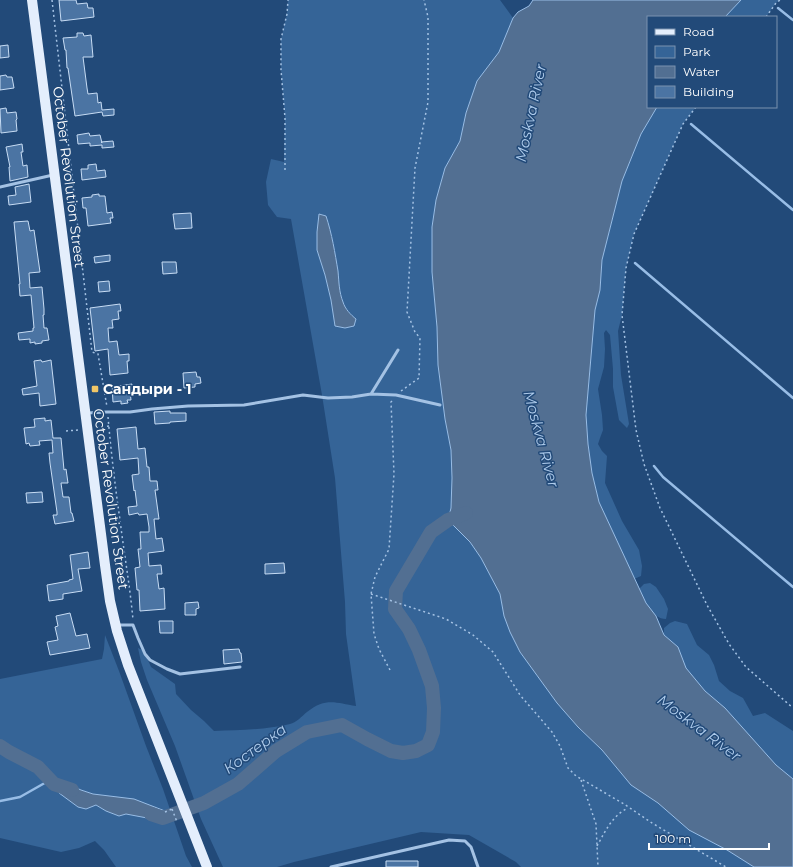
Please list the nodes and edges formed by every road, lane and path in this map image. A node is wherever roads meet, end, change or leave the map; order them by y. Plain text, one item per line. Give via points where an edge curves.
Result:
1 (32, 0) edge
2 (52, 0) edge
3 (288, 0) edge
4 (424, 0) edge
5 (780, 0) edge
6 (767, 16) edge
7 (695, 108) edge
8 (285, 170) dead end
9 (54, 175) junction
10 (0, 187) edge
11 (398, 350) dead end
12 (371, 394) junction
13 (396, 395) junction
14 (440, 405) dead end
15 (107, 412) junction
16 (85, 414) junction
17 (371, 594) junction
18 (116, 625) junction
19 (133, 625) junction
20 (240, 667) dead end
21 (390, 670) dead end
22 (793, 708) edge
23 (581, 779) junction
24 (628, 808) junction
25 (166, 812) dead end
26 (177, 822) dead end
27 (597, 846) junction
28 (207, 867) edge
29 (331, 867) edge
30 (478, 867) edge
31 (598, 867) edge
32 (726, 867) edge

1 - 9 main road, October Revolution Street
2 - 15 path via 92,352 98,354
3 - 8 path via 281,39
4 - 13 path via 428,17 428,102 415,168 407,312 420,338 420,378
5 - 6 path
7 - 22 path via 683,124 634,234 626,268 622,315 636,430 644,464 660,508 729,644 746,667
9 - 10 lane
9 - 16 main road, October Revolution Street
11 - 12 lane
12 - 13 lane
12 - 15 lane via 328,398 303,395 244,405
13 - 14 lane
13 - 17 path via 391,402 394,474 389,549 375,577
15 - 16 lane
15 - 19 path
16 - 18 main road, October Revolution Street via 104,565
17 - 21 path via 374,634
17 - 23 path via 446,620 473,635 493,652 520,695 552,732 568,768
18 - 19 lane
18 - 28 main road, October Revolution Street via 128,665
19 - 20 lane via 145,654 150,660 167,669 180,674
23 - 24 path
23 - 27 path via 596,824
24 - 27 path via 615,817 606,828
24 - 32 path
25 - 26 path via 172,809
27 - 31 path
29 - 30 lane via 449,840 465,841 471,847

